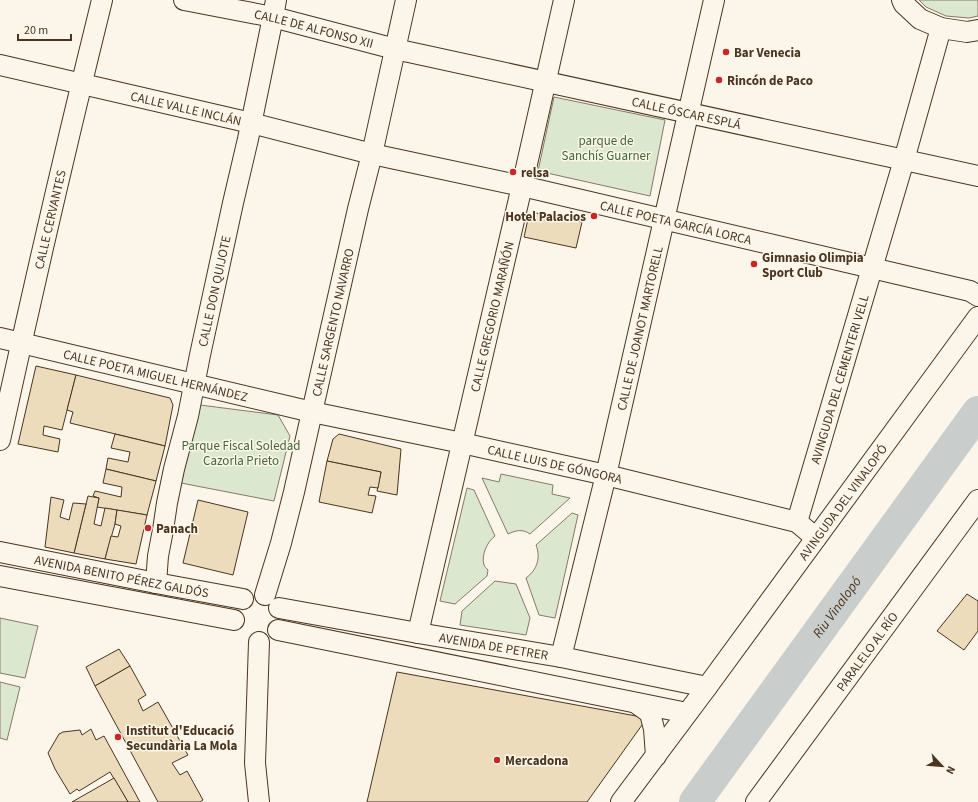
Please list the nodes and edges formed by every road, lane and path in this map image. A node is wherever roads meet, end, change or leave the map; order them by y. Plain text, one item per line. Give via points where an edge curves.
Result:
1 (102, 0) edge
2 (184, 0) edge
3 (406, 0) edge
4 (564, 0) edge
5 (714, 0) edge
6 (902, 0) edge
7 (275, 9) edge
8 (941, 28) junction
9 (978, 30) edge
10 (395, 49) junction
11 (0, 66) edge
12 (545, 82) junction
13 (81, 85) junction
14 (688, 113) junction
15 (251, 123) junction
16 (372, 154) junction
17 (904, 160) junction
18 (978, 176) edge
19 (522, 186) junction
20 (664, 219) junction
21 (872, 268) junction
22 (978, 296) edge
23 (978, 317) edge
24 (0, 338) edge
25 (21, 343) junction
26 (194, 384) junction
27 (312, 412) junction
28 (0, 440) edge
29 (462, 443) junction
30 (606, 475) junction
31 (978, 500) edge
32 (797, 522) junction
33 (816, 538) junction
34 (0, 552) edge
35 (0, 576) edge
36 (156, 583) junction
37 (243, 599) junction
38 (272, 602) junction
39 (234, 620) junction
40 (278, 630) junction
41 (418, 633) junction
42 (259, 642) junction
43 (561, 657) junction
44 (707, 687) junction
45 (636, 703) junction
46 (687, 713) junction
47 (656, 756) junction
48 (259, 802) edge
49 (621, 802) edge
50 (756, 802) edge

1 - 13 street, CALLE CERVANTES
2 - 7 street, CALLE DE ALFONSO XII
3 - 10 street
4 - 12 street, CALLE GREGORIO MARAÑÓN
5 - 14 street, CALLE DE JOANOT MARTORELL
6 - 8 street via 920,19
7 - 10 street, CALLE DE ALFONSO XII
7 - 15 street, CALLE DON QUIJOTE
8 - 9 street via 968,32
8 - 17 street, AVINGUDA DEL CEMENTERI VELL
10 - 12 street, CALLE ÓSCAR ESPLÁ
10 - 16 street, CALLE SARGENTO NAVARRO
11 - 13 street, CALLE VALLE INCLÁN
12 - 14 street, CALLE ÓSCAR ESPLÁ
12 - 19 street, CALLE GREGORIO MARAÑÓN
13 - 15 street, CALLE VALLE INCLÁN
13 - 25 street, CALLE CERVANTES
14 - 17 street, CALLE ÓSCAR ESPLÁ
14 - 20 street, CALLE DE JOANOT MARTORELL
15 - 16 street, CALLE VALLE INCLÁN
15 - 26 street, CALLE DON QUIJOTE
16 - 19 street, CALLE POETA GARCÍA LORCA
16 - 27 street, CALLE SARGENTO NAVARRO
17 - 18 street, CALLE ÓSCAR ESPLÁ
17 - 21 street, AVINGUDA DEL CEMENTERI VELL
19 - 20 street, CALLE POETA GARCÍA LORCA
19 - 29 street, CALLE GREGORIO MARAÑÓN
20 - 21 street, CALLE POETA GARCÍA LORCA
20 - 30 street, CALLE DE JOANOT MARTORELL
21 - 22 street, CALLE POETA GARCÍA LORCA via 970,291
21 - 32 street, AVINGUDA DEL CEMENTERI VELL
23 - 33 street, AVINGUDA DEL VINALOPÓ
24 - 25 street, CALLE POETA MIGUEL HERNÁNDEZ
25 - 26 street, CALLE POETA MIGUEL HERNÁNDEZ
25 - 28 street, CALLE CERVANTES
26 - 27 street, CALLE POETA MIGUEL HERNÁNDEZ
26 - 36 street, CALLE DON QUIJOTE via 167,503
27 - 29 street, CALLE LUIS DE GÓNGORA
27 - 38 street, CALLE SARGENTO NAVARRO via 281,543
29 - 30 street, CALLE LUIS DE GÓNGORA
29 - 41 street, CALLE GREGORIO MARAÑÓN
30 - 32 street, CALLE LUIS DE GÓNGORA
30 - 43 street, CALLE DE JOANOT MARTORELL
31 - 50 street, PARALELO AL RÍO
32 - 33 street
33 - 44 street, AVINGUDA DEL VINALOPÓ
34 - 36 street, AVENIDA BENITO PÉREZ GALDÓS
35 - 39 street, AVENIDA BENITO PÉREZ GALDÓS
36 - 37 street, AVENIDA BENITO PÉREZ GALDÓS
37 - 38 street via 254,594
37 - 39 street via 235,608
38 - 40 street via 282,618
38 - 41 street, AVENIDA DE PETRER
39 - 42 street via 237,631 242,636
40 - 42 street via 270,638
40 - 45 street, AVENIDA DE PETRER
41 - 43 street, AVENIDA DE PETRER
42 - 48 street via 256,763
43 - 44 street, AVENIDA DE PETRER
44 - 46 street, AVINGUDA DEL VINALOPÓ
45 - 46 street, AVENIDA DE PETRER
45 - 47 street via 650,714
46 - 47 street, AVINGUDA DEL VINALOPÓ
47 - 49 street, AVINGUDA DEL VINALOPÓ

